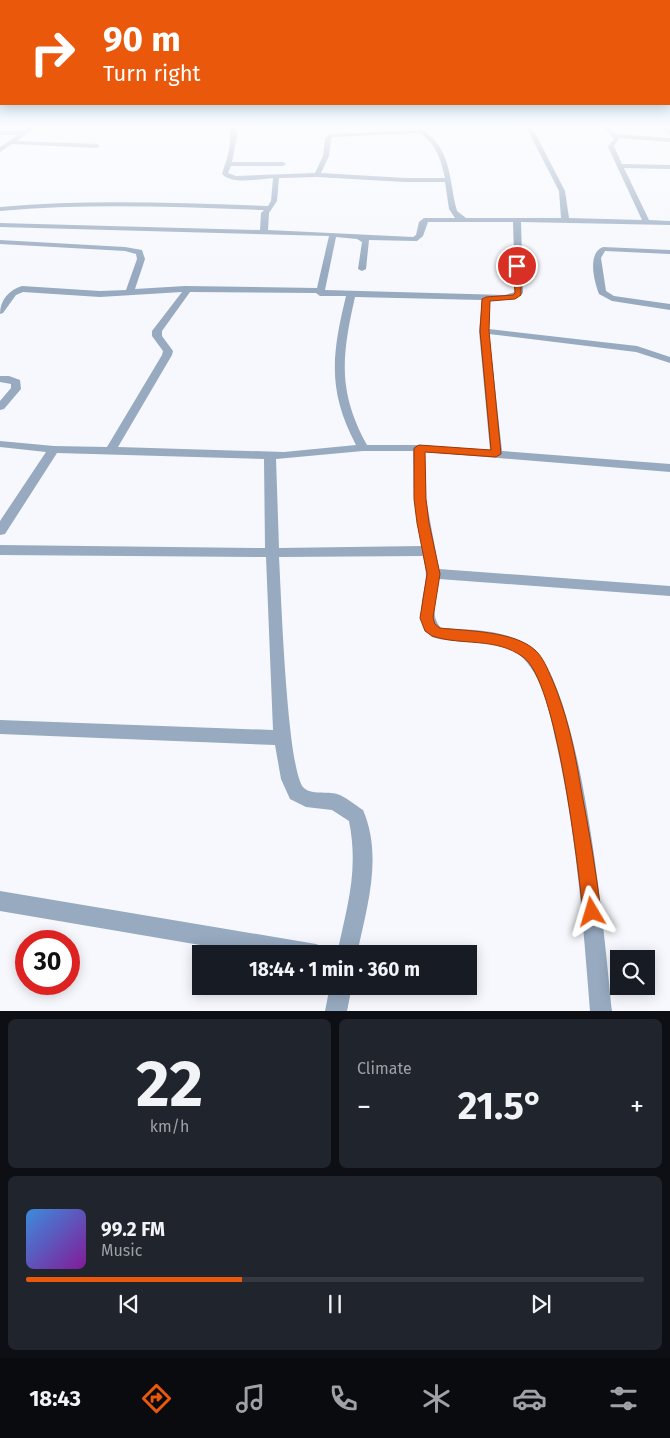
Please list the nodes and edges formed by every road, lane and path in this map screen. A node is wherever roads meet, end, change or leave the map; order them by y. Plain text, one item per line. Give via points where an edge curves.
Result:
1 (225, 174) edge
2 (447, 174) edge
3 (553, 174) edge
4 (626, 174) edge
5 (317, 175) joint
6 (276, 176) junction
7 (449, 180) junction
8 (0, 208) edge
9 (270, 208) junction
10 (463, 219) junction
11 (517, 220) junction
12 (564, 220) junction
13 (647, 223) junction
14 (670, 223) edge
15 (0, 225) edge
16 (264, 232) junction
17 (333, 234) junction
18 (359, 237) junction
19 (0, 242) edge
20 (670, 252) edge
21 (362, 269) dead end
22 (22, 289) junction
23 (188, 289) junction
24 (0, 290) edge
25 (130, 292) junction
26 (321, 292) junction
27 (351, 294) junction
28 (486, 299) junction
29 (670, 307) edge
30 (0, 312) edge
31 (484, 331) junction
32 (670, 360) edge
33 (0, 379) edge
34 (0, 407) edge
35 (0, 444) edge
36 (363, 448) junction
37 (419, 448) junction
38 (54, 449) junction
39 (111, 450) junction
40 (496, 454) junction
41 (270, 456) junction
42 (670, 468) edge
43 (1, 527) edge
44 (0, 550) edge
45 (429, 551) junction
46 (272, 552) junction
47 (433, 574) junction
48 (670, 591) edge
49 (0, 727) edge
50 (282, 738) junction
51 (0, 901) edge
52 (262, 945) edge
53 (349, 945) edge
54 (339, 995) edge
55 (336, 1010) edge
56 (601, 1010) edge

1 - 6 street via 229,177
2 - 7 street
3 - 12 street via 562,191
4 - 13 street
5 - 6 street
5 - 7 street
6 - 9 street via 274,201
7 - 10 street via 454,212
8 - 9 street via 116,204
9 - 16 street via 265,213
10 - 11 street
10 - 18 street via 427,220 422,222 419,236 414,238
11 - 12 street
11 - 28 street via 519,293
12 - 13 street
13 - 14 street
15 - 16 street
16 - 17 street
17 - 18 street
17 - 26 street
18 - 21 street via 366,240
19 - 25 street via 139,252 141,259
20 - 29 street via 603,249 597,258 605,295
22 - 24 street
22 - 25 street via 100,294
22 - 30 street via 13,293
23 - 25 street
23 - 26 street
23 - 39 street via 157,331 167,355
26 - 27 street
27 - 28 street
27 - 36 street via 339,352 340,366 344,405
28 - 31 street
31 - 32 street via 637,350
31 - 40 street
33 - 34 street via 16,382 16,389
35 - 38 street
36 - 37 street
36 - 41 street
37 - 40 street
37 - 45 street via 420,499
38 - 39 street
38 - 43 street
39 - 41 street
40 - 42 street
41 - 46 street
44 - 46 street
45 - 46 street
45 - 47 street
46 - 50 street
47 - 48 street
47 - 56 street via 426,618 429,627 436,633 496,640 530,654 552,697 566,749 585,856
49 - 50 street
50 - 53 street via 296,793 306,799 335,802 357,816 363,844 363,876
51 - 52 street
54 - 55 street

